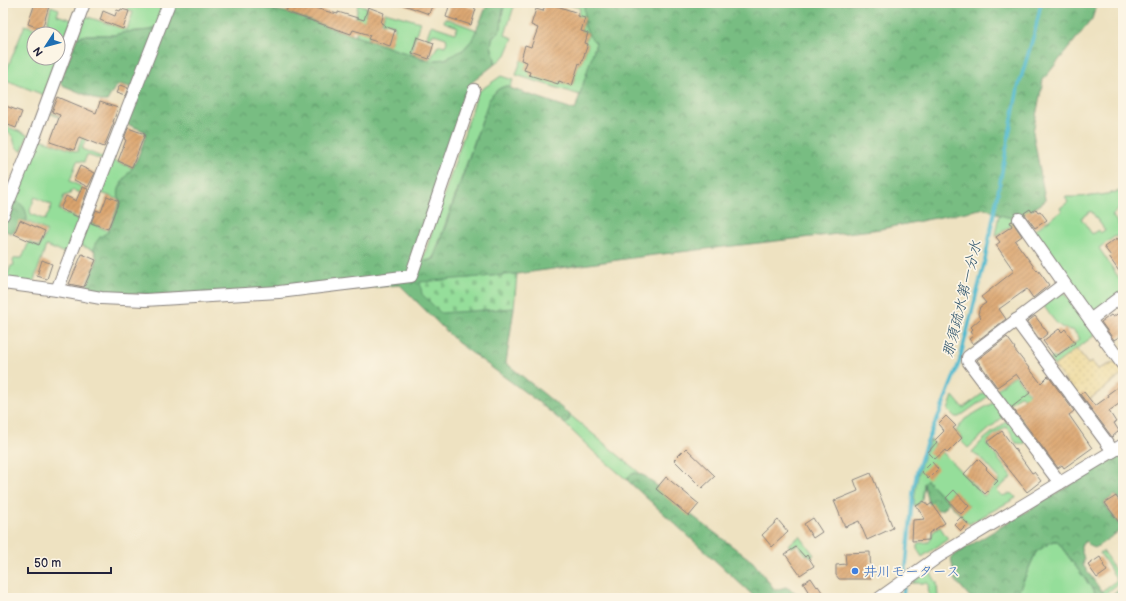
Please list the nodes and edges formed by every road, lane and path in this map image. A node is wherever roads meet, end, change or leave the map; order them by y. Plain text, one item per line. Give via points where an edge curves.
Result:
1 (84, 3) edge
2 (169, 3) edge
3 (474, 90) dead end
4 (3, 215) edge
5 (1019, 219) dead end
6 (3, 283) edge
7 (1064, 284) junction
8 (57, 290) junction
9 (1123, 296) edge
10 (1016, 320) junction
11 (1090, 320) junction
12 (1123, 365) edge
13 (1118, 448) edge
14 (1060, 483) junction
15 (880, 598) edge

1 - 4 street
2 - 8 street
3 - 8 street via 411,276 278,292 144,300 101,298
5 - 7 street
6 - 8 street
7 - 10 street
7 - 11 street
9 - 11 street
10 - 13 street
10 - 14 street via 968,356 968,361
11 - 12 street
13 - 14 street
14 - 15 street via 939,556

